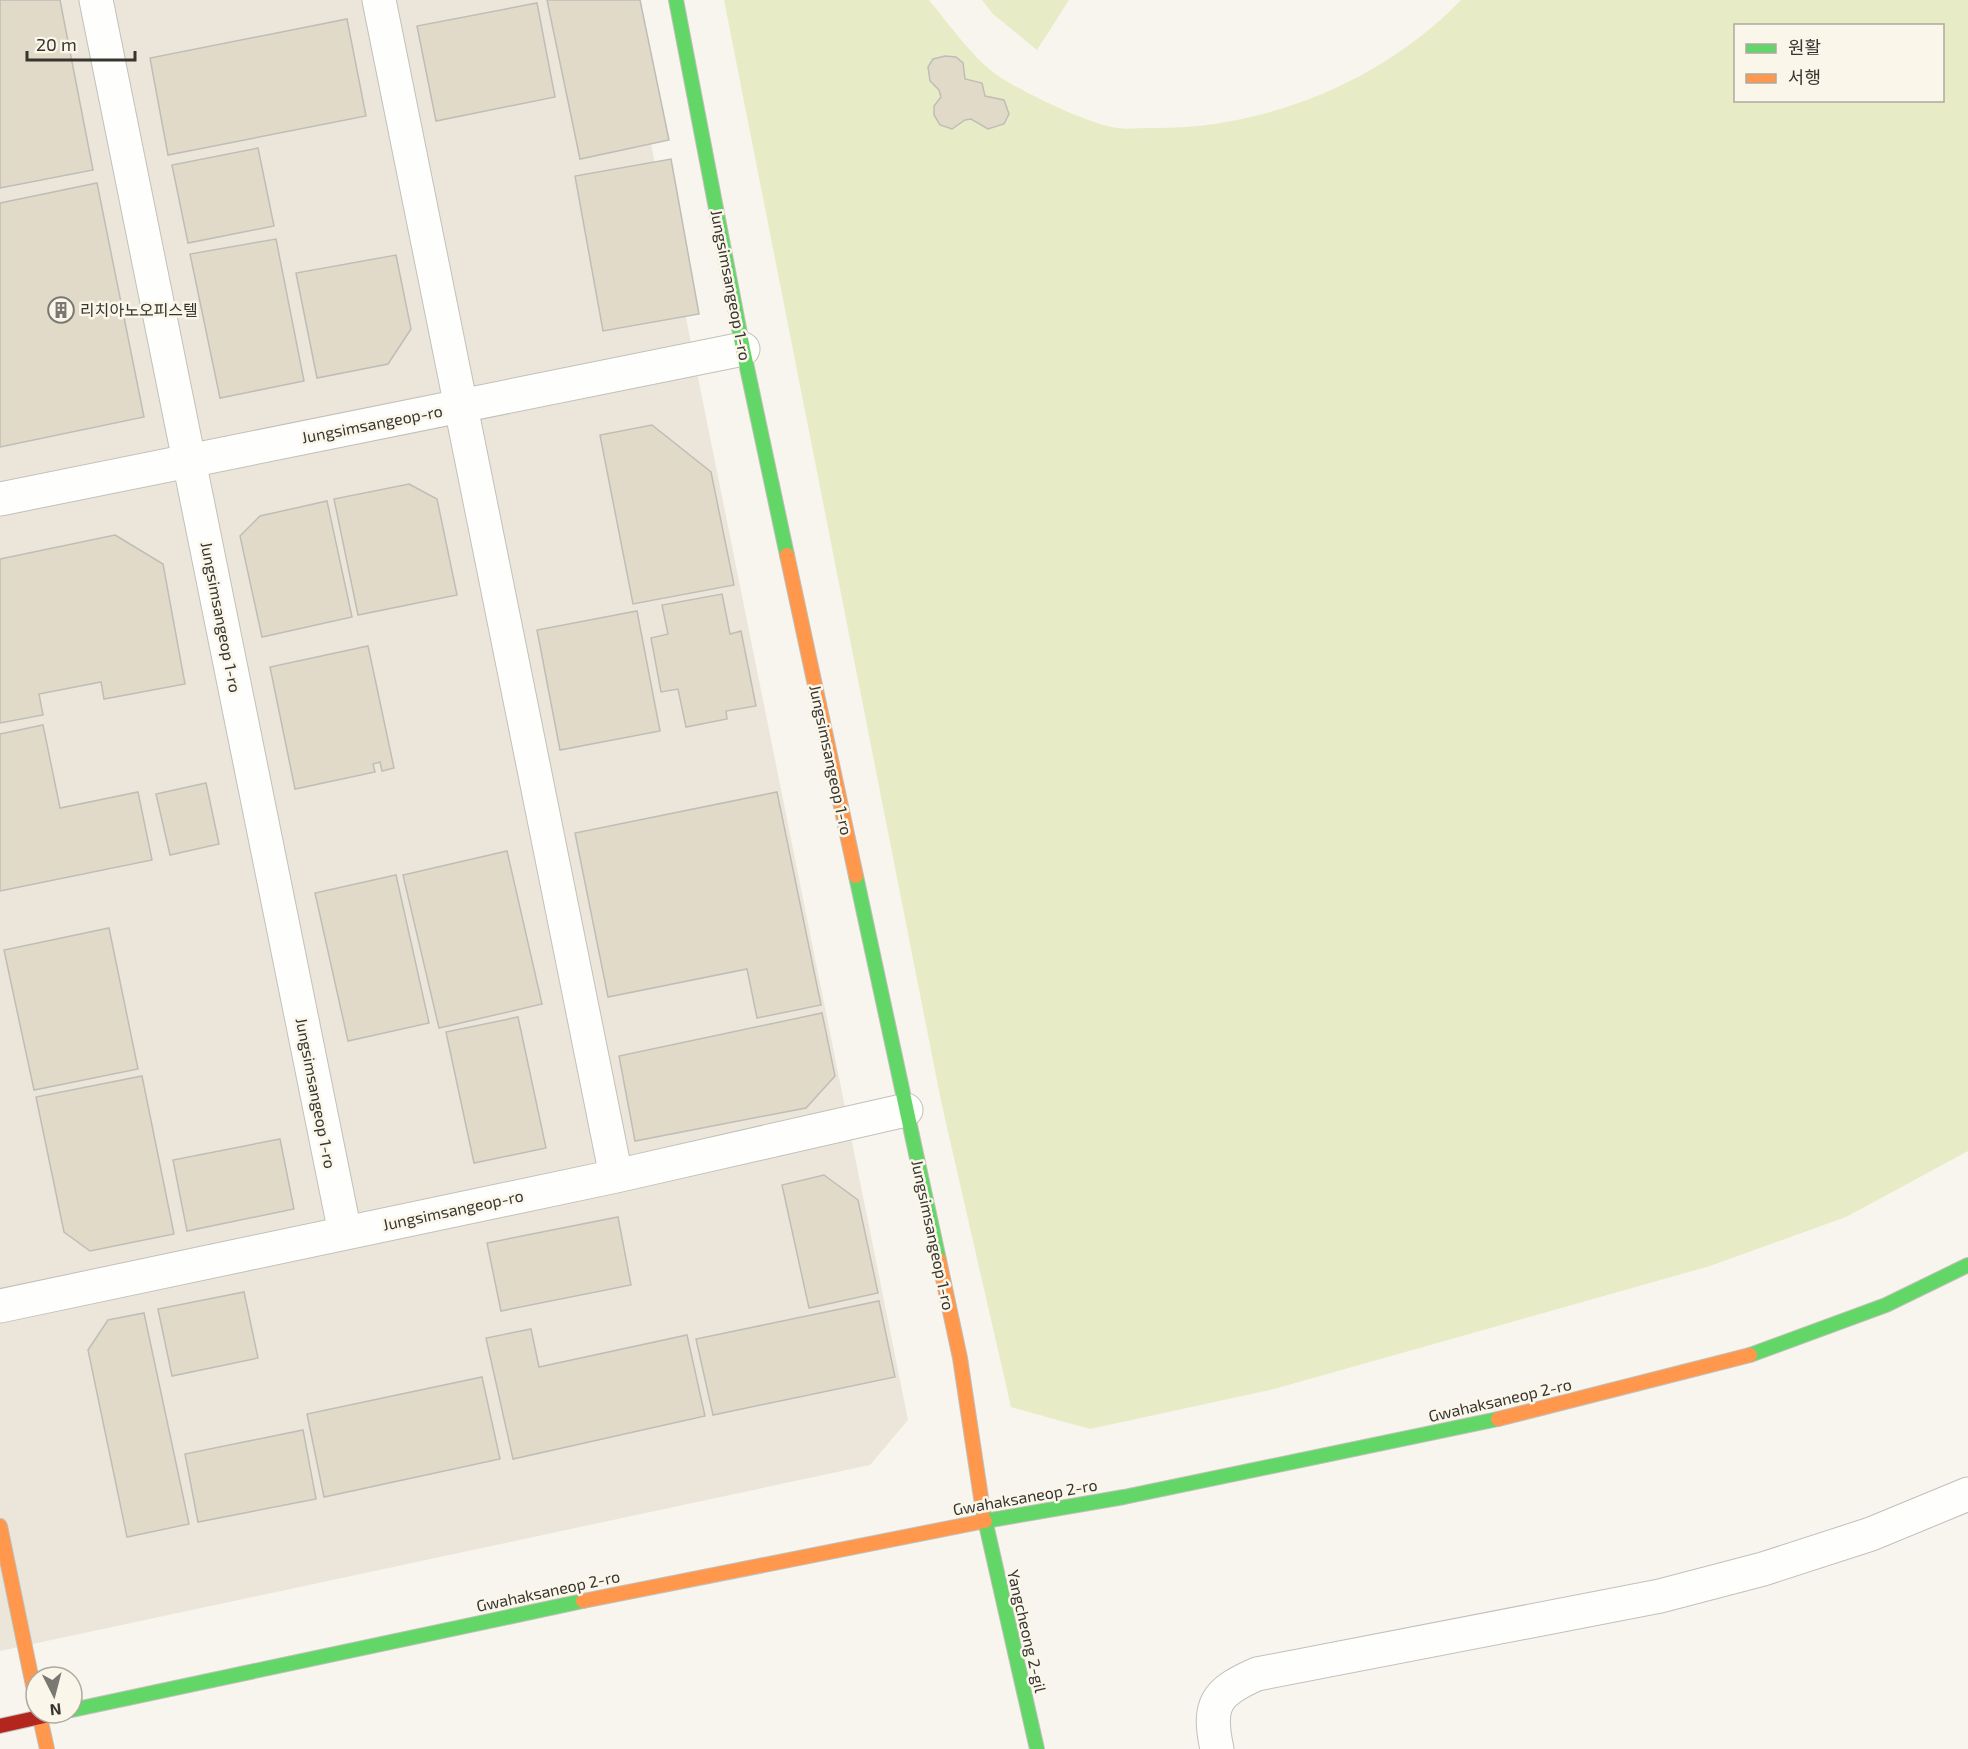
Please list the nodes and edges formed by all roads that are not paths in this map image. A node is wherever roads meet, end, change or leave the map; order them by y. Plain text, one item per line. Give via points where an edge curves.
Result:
1 (96, 0) edge
2 (379, 0) edge
3 (676, 0) edge
4 (743, 349) junction
5 (461, 406) junction
6 (190, 461) junction
7 (0, 499) edge
8 (906, 1110) junction
9 (616, 1176) junction
10 (345, 1233) junction
11 (1968, 1265) edge
12 (0, 1306) edge
13 (1968, 1494) edge
14 (984, 1521) junction
15 (0, 1526) edge
16 (29, 1665) edge
17 (84, 1707) edge
18 (24, 1719) edge
19 (41, 1725) edge
20 (0, 1726) edge
21 (46, 1749) edge
22 (1037, 1749) edge
23 (1217, 1749) edge

1 - 6 street, Jungsimsangeop 1-ro
2 - 5 street
3 - 4 street, Jungsimsangeop 1-ro
4 - 5 street, Jungsimsangeop-ro
4 - 8 street, Jungsimsangeop 1-ro
5 - 6 street, Jungsimsangeop-ro
5 - 9 street
6 - 7 street, Jungsimsangeop-ro
6 - 10 street, Jungsimsangeop 1-ro
8 - 9 street, Jungsimsangeop-ro
8 - 14 street, Jungsimsangeop 1-ro via 960,1358
9 - 10 street, Jungsimsangeop-ro
10 - 12 street, Jungsimsangeop-ro
11 - 14 street, Gwahaksaneop 2-ro via 1886,1305 1751,1355 1532,1412 1124,1497
13 - 23 street via 1871,1534 1672,1593 1257,1674 1234,1684 1220,1696 1213,1709
14 - 17 street, Gwahaksaneop 2-ro via 530,1611
14 - 22 street, Yangcheong 2-gil
15 - 16 street
18 - 20 street
19 - 21 street

